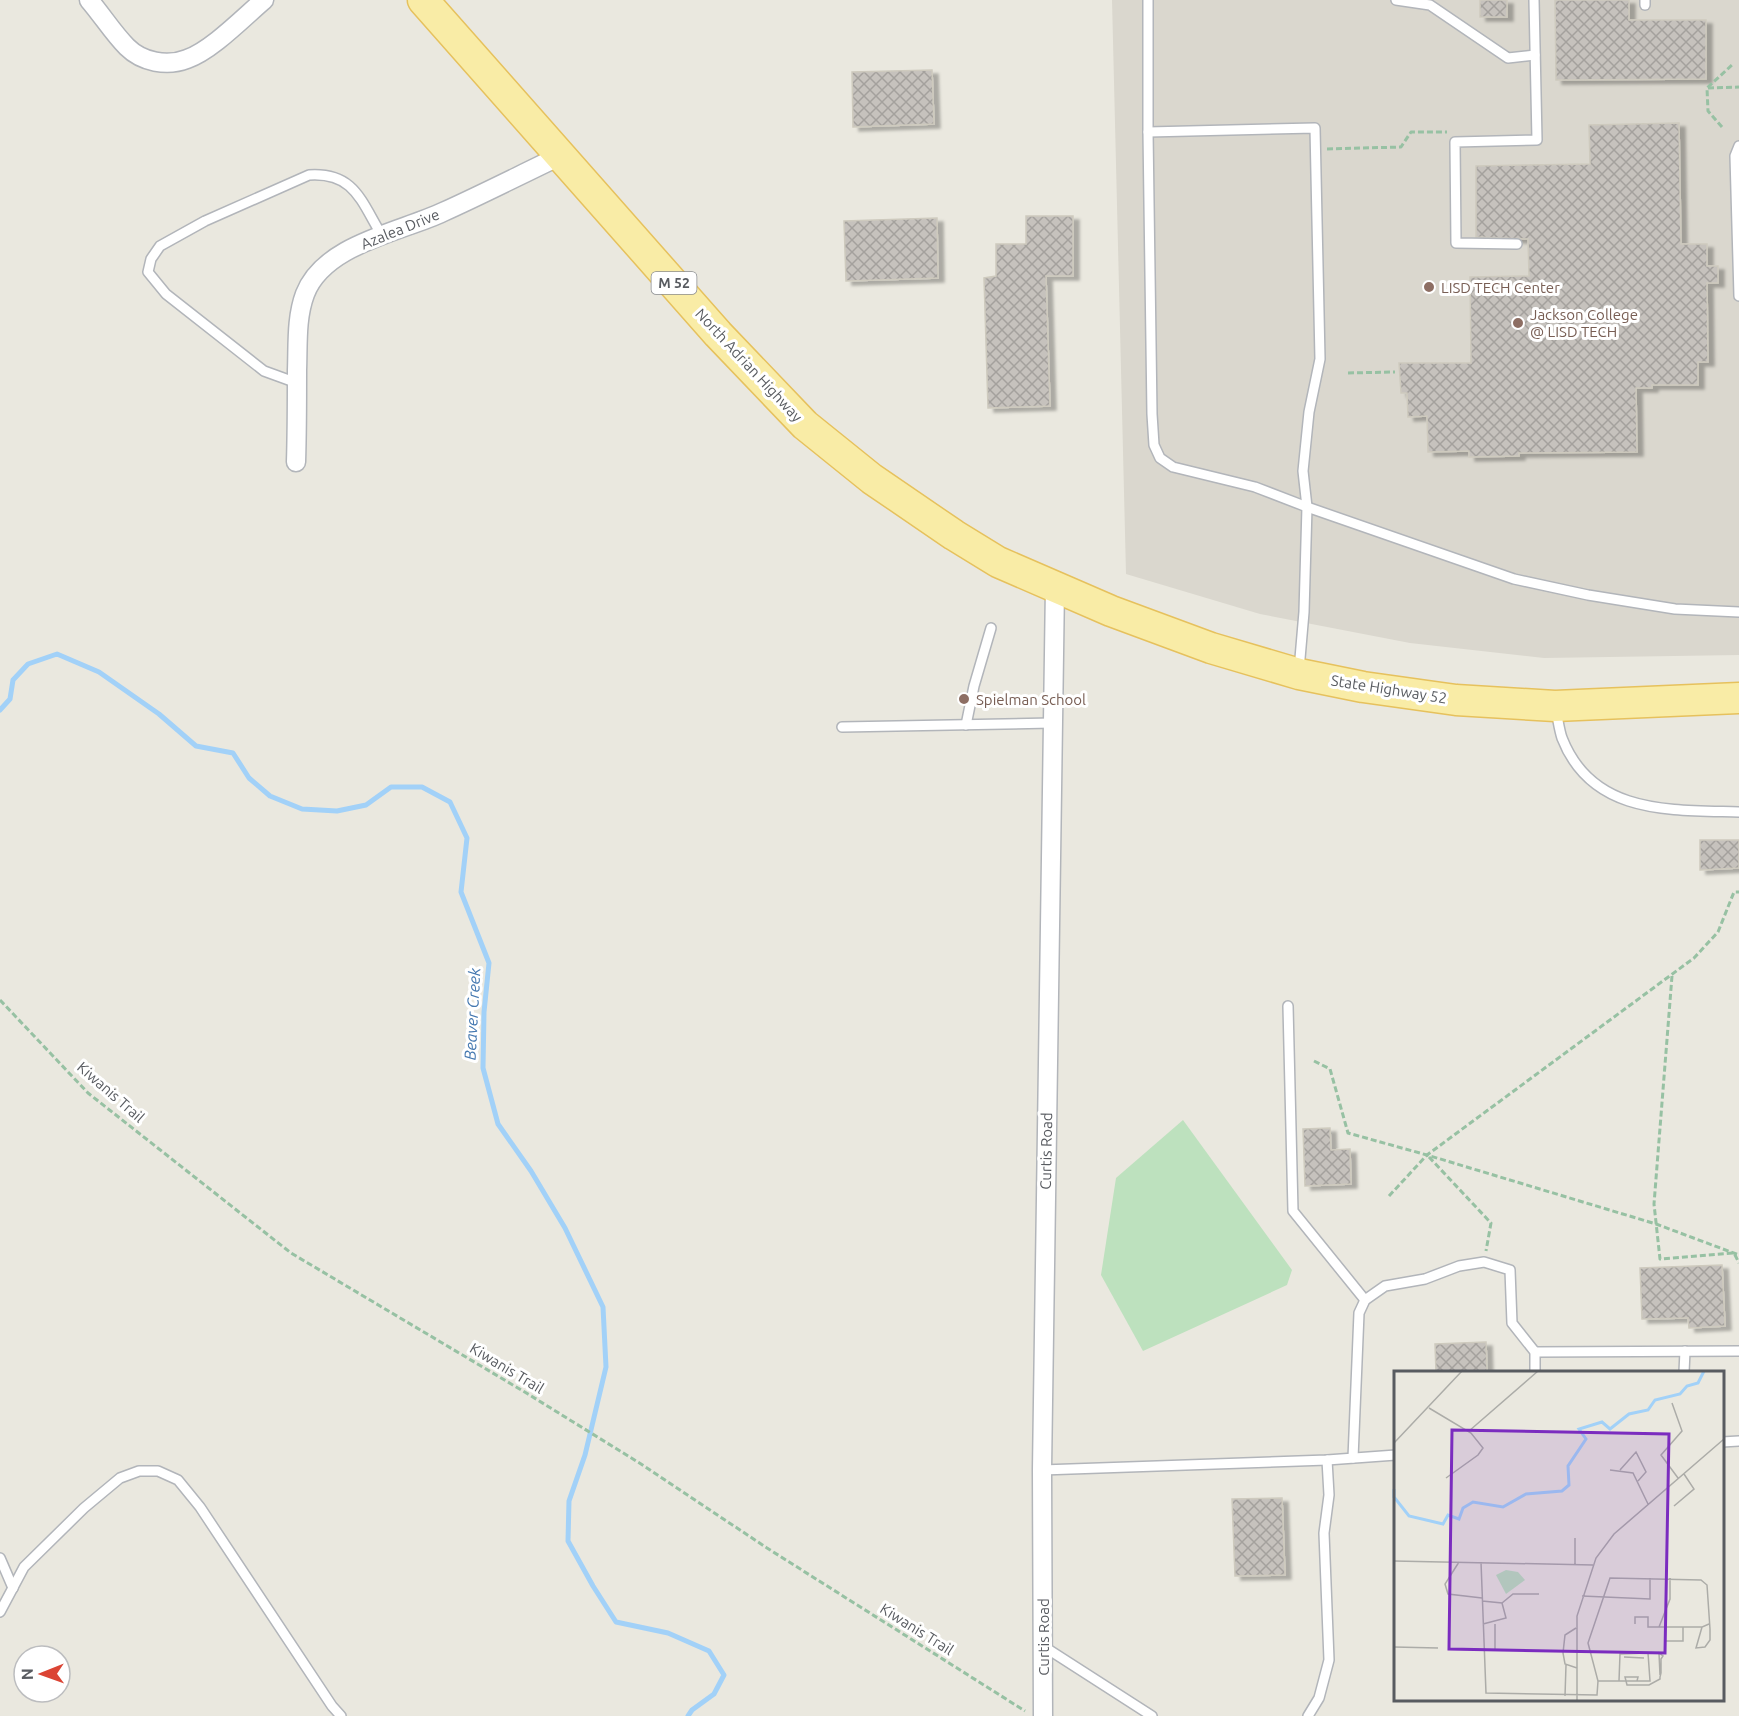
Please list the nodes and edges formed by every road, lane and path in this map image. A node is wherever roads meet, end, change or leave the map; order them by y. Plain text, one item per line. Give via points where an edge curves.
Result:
1 (89, 0) edge
2 (264, 0) edge
3 (423, 0) edge
4 (1148, 0) edge
5 (1396, 0) edge
6 (1534, 0) edge
7 (1535, 55) junction
8 (1732, 64) dead end
9 (1739, 87) edge
10 (1707, 88) junction
11 (1722, 127) dead end
12 (1148, 132) junction
13 (1453, 132) dead end
14 (1739, 146) edge
15 (1316, 150) junction
16 (562, 155) junction
17 (381, 234) junction
18 (1517, 244) dead end
19 (1739, 296) edge
20 (1395, 372) dead end
21 (1348, 373) dead end
22 (297, 383) junction
23 (296, 462) dead end
24 (1307, 507) junction
25 (1055, 586) junction
26 (1739, 612) edge
27 (991, 628) dead end
28 (1299, 674) junction
29 (1739, 698) edge
30 (1555, 706) junction
31 (1052, 723) junction
32 (966, 724) junction
33 (842, 727) dead end
34 (1739, 812) edge
35 (1739, 892) edge
36 (1672, 976) junction
37 (0, 1000) edge
38 (1288, 1006) dead end
39 (1314, 1061) dead end
40 (1427, 1155) junction
41 (1389, 1196) dead end
42 (1656, 1224) junction
43 (1734, 1253) junction
44 (1739, 1255) edge
45 (1484, 1262) junction
46 (1739, 1263) edge
47 (1365, 1300) junction
48 (1685, 1351) junction
49 (1739, 1351) edge
50 (1534, 1352) junction
51 (1535, 1371) edge
52 (1684, 1371) edge
53 (1739, 1441) edge
54 (1724, 1442) edge
55 (1394, 1455) edge
56 (1353, 1458) junction
57 (1327, 1460) junction
58 (1042, 1470) junction
59 (0, 1558) edge
60 (13, 1588) junction
61 (0, 1612) edge
62 (1043, 1646) junction
63 (341, 1716) edge
64 (1033, 1716) edge
65 (1042, 1716) edge
66 (1152, 1716) edge
67 (1308, 1716) edge

1 - 2 street via 129,48 150,61 170,63 188,59 212,44
3 - 16 main road, North Adrian Highway / M 52
4 - 12 lane
5 - 7 lane via 1430,5 1508,58
6 - 7 lane
7 - 18 lane via 1537,140 1455,142 1456,243
8 - 10 path
9 - 10 path
10 - 11 path via 1708,111
12 - 15 lane via 1315,128
12 - 24 lane via 1154,445 1160,458 1173,467 1256,487
13 - 15 path via 1411,132 1401,147
14 - 19 lane via 1735,156
15 - 24 lane via 1320,359 1306,436 1303,471
16 - 17 street, Azalea Drive via 440,214
16 - 25 main road, North Adrian Highway / M 52 via 718,334 805,425 872,479 954,536 998,562
17 - 22 street, Azalea Drive via 337,257 316,276 306,292 300,313
17 - 22 lane via 352,187 338,177 309,175 204,221 160,246 151,259 148,272 166,294 264,371
20 - 21 path
22 - 23 street, Azalea Drive
24 - 26 lane via 1514,579 1675,609
24 - 28 lane
25 - 28 main road, State Highway 52 via 1158,630
25 - 31 street, Curtis Road
27 - 32 lane
28 - 30 main road, State Highway 52 via 1412,695
29 - 30 main road, State Highway 52
30 - 34 lane via 1562,737 1572,757 1593,783 1611,795 1680,810
31 - 32 lane
31 - 58 street, Curtis Road
32 - 33 lane
35 - 36 path via 1734,892 1718,932
36 - 40 path
36 - 42 path via 1654,1204
37 - 64 path, Kiwanis Trail via 88,1093 291,1253 641,1464
38 - 47 lane via 1293,1211
39 - 40 path via 1330,1069 1348,1133
40 - 41 path
40 - 42 path
40 - 45 path via 1491,1223
42 - 43 path
42 - 43 path via 1660,1259
43 - 44 path
43 - 46 path
45 - 47 lane via 1384,1286
45 - 50 lane via 1510,1270 1512,1323
47 - 56 lane via 1359,1313
48 - 49 lane
48 - 50 lane
48 - 52 lane
50 - 51 lane
53 - 54 lane
55 - 56 lane
56 - 57 lane
57 - 58 lane
57 - 67 lane via 1329,1495 1324,1533 1329,1660 1319,1698
58 - 62 street, Curtis Road
59 - 60 lane
60 - 61 lane
60 - 63 lane via 24,1567 120,1478 140,1471 158,1471 178,1480 200,1507
62 - 65 street, Curtis Road
62 - 66 lane

